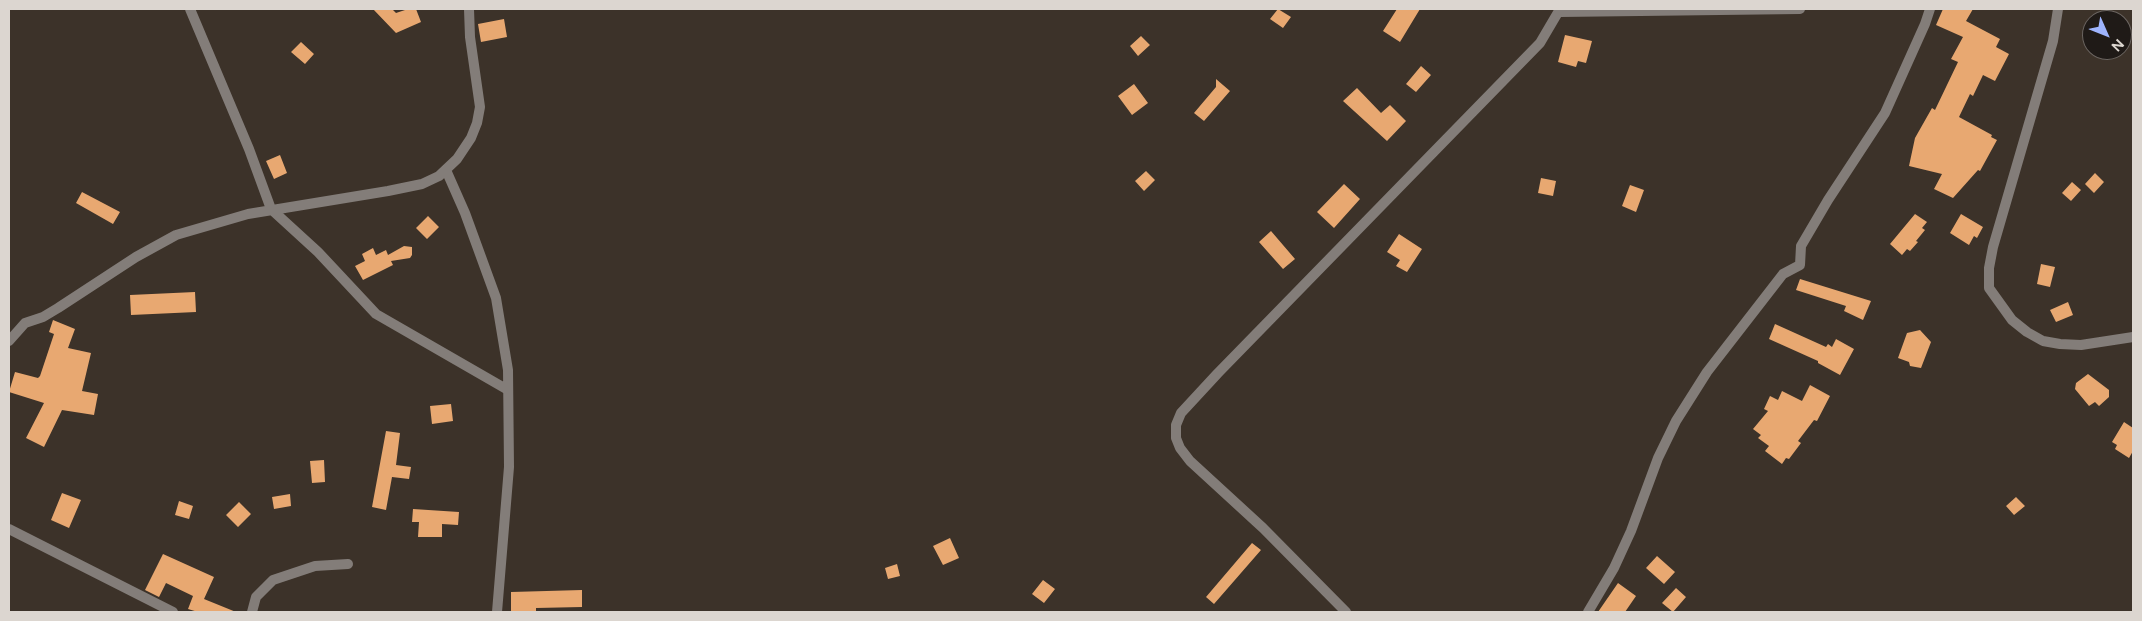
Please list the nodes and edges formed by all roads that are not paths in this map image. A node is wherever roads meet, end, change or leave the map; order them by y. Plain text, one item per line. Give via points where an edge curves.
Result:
1 (190, 9) edge
2 (469, 9) edge
3 (1800, 9) edge
4 (1930, 9) edge
5 (2058, 9) edge
6 (1560, 10) edge
7 (446, 170) junction
8 (271, 209) junction
9 (2133, 337) edge
10 (9, 341) edge
11 (508, 390) junction
12 (9, 529) edge
13 (348, 564) dead end
14 (172, 612) edge
15 (252, 612) edge
16 (497, 612) edge
17 (1346, 612) edge
18 (1588, 612) edge

1 - 8 street
2 - 7 street via 480,107 478,123 457,159
3 - 6 street via 1699,12
4 - 18 street via 1885,113 1801,246 1800,265 1783,274 1706,372 1676,421 1621,553
5 - 9 street via 2053,42 1993,247 1989,288 2012,320 2043,341 2081,345
6 - 17 street via 1540,43 1218,374 1181,413 1176,425 1178,443 1190,461 1263,528
7 - 8 street via 422,184
7 - 11 street via 496,298 508,370
8 - 10 street via 176,235 43,317 25,323
8 - 11 street via 318,252 376,314
11 - 16 street via 509,467
12 - 14 street
13 - 15 street via 315,566 273,580 256,597

